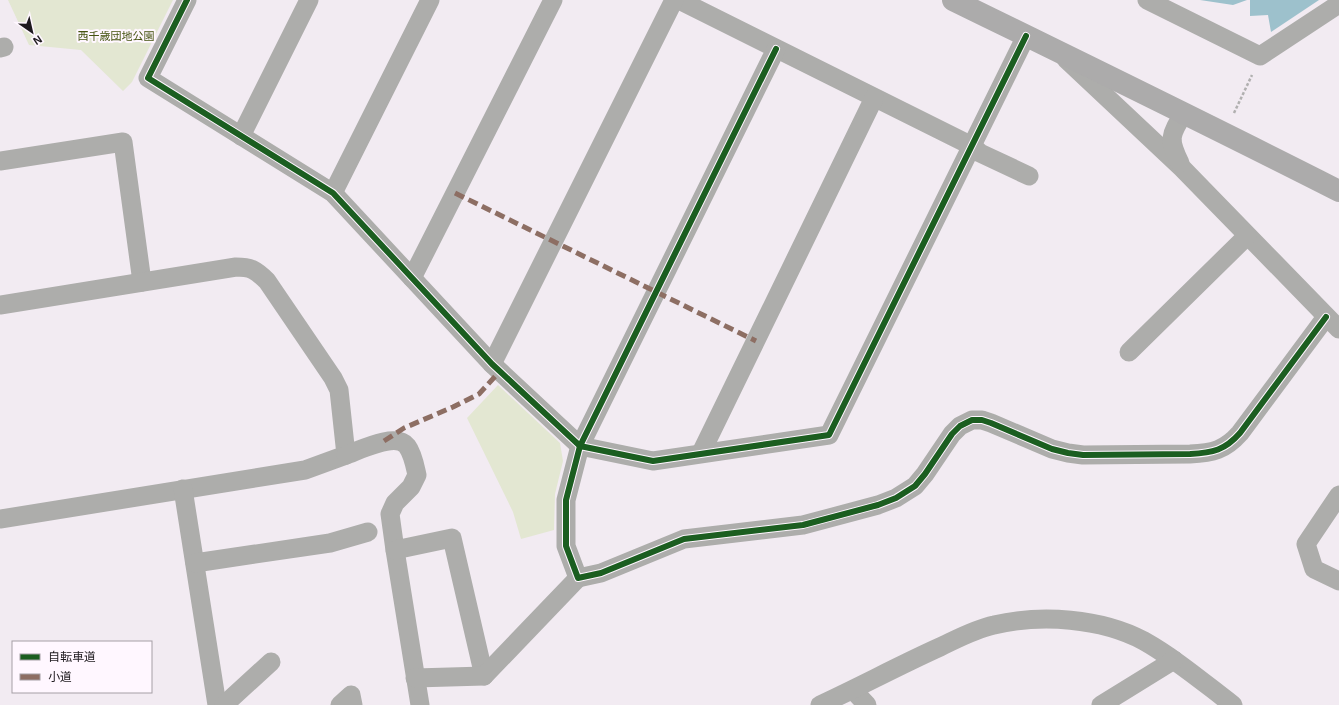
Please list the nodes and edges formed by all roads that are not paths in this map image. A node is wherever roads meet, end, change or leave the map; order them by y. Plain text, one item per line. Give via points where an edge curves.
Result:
1 (187, 0) edge
2 (309, 0) edge
3 (430, 0) edge
4 (553, 0) edge
5 (674, 0) edge
6 (679, 0) edge
7 (953, 0) edge
8 (1147, 0) edge
9 (1339, 4) edge
10 (1026, 36) junction
11 (776, 49) junction
12 (1060, 54) junction
13 (874, 98) junction
14 (1184, 113) junction
15 (241, 136) junction
16 (972, 146) junction
17 (0, 161) edge
18 (1182, 168) junction
19 (1029, 176) dead end
20 (1339, 191) edge
21 (333, 193) junction
22 (1247, 236) junction
23 (412, 278) junction
24 (142, 282) junction
25 (0, 305) edge
26 (1333, 323) edge
27 (1129, 352) dead end
28 (492, 364) junction
29 (580, 446) junction
30 (701, 454) junction
31 (346, 455) junction
32 (183, 489) junction
33 (1339, 495) edge
34 (0, 519) edge
35 (368, 532) dead end
36 (395, 550) junction
37 (195, 563) junction
38 (578, 578) junction
39 (1339, 581) edge
40 (1174, 660) junction
41 (271, 662) dead end
42 (484, 676) junction
43 (415, 678) junction
44 (853, 690) junction
45 (217, 705) edge
46 (224, 705) edge
47 (340, 705) edge
48 (353, 705) edge
49 (420, 705) edge
50 (820, 705) edge
51 (867, 705) edge
52 (1101, 705) edge
53 (1233, 705) edge

1 - 15 street via 148,78
2 - 15 street
3 - 21 street
4 - 23 street
5 - 28 street
6 - 11 street
7 - 10 street
8 - 9 street via 1260,56
10 - 12 street
10 - 16 street
11 - 13 street
11 - 29 street
12 - 14 street
12 - 18 street
13 - 16 street
13 - 30 street
14 - 18 street via 1174,129 1171,140
14 - 20 street
15 - 21 street
16 - 19 street via 980,153
16 - 30 street via 829,435
17 - 24 street via 123,142
18 - 22 street
21 - 23 street
22 - 26 street
22 - 27 street
23 - 28 street
24 - 25 street
24 - 31 street via 236,266 248,267 258,272 267,281 339,390
26 - 38 street via 1240,433 1226,447 1215,452 1083,455 1052,449 991,423 972,420 952,434 926,474 915,486 896,498 803,525 684,539 601,573
28 - 29 street
29 - 30 street via 653,462
29 - 38 street via 566,500 566,546
31 - 32 street via 305,470
31 - 36 street via 384,441 400,441 407,446 417,475 395,503 390,514
32 - 34 street
32 - 37 street
33 - 39 street via 1306,544 1314,569
35 - 37 street via 330,542
36 - 42 street via 452,538
36 - 43 street
37 - 45 street
38 - 42 street
40 - 44 street via 1143,641 1107,627 1075,620 1038,618 993,625 963,636
40 - 52 street
40 - 53 street
41 - 46 street
42 - 43 street
43 - 49 street
44 - 50 street
44 - 51 street
47 - 48 street via 351,695

